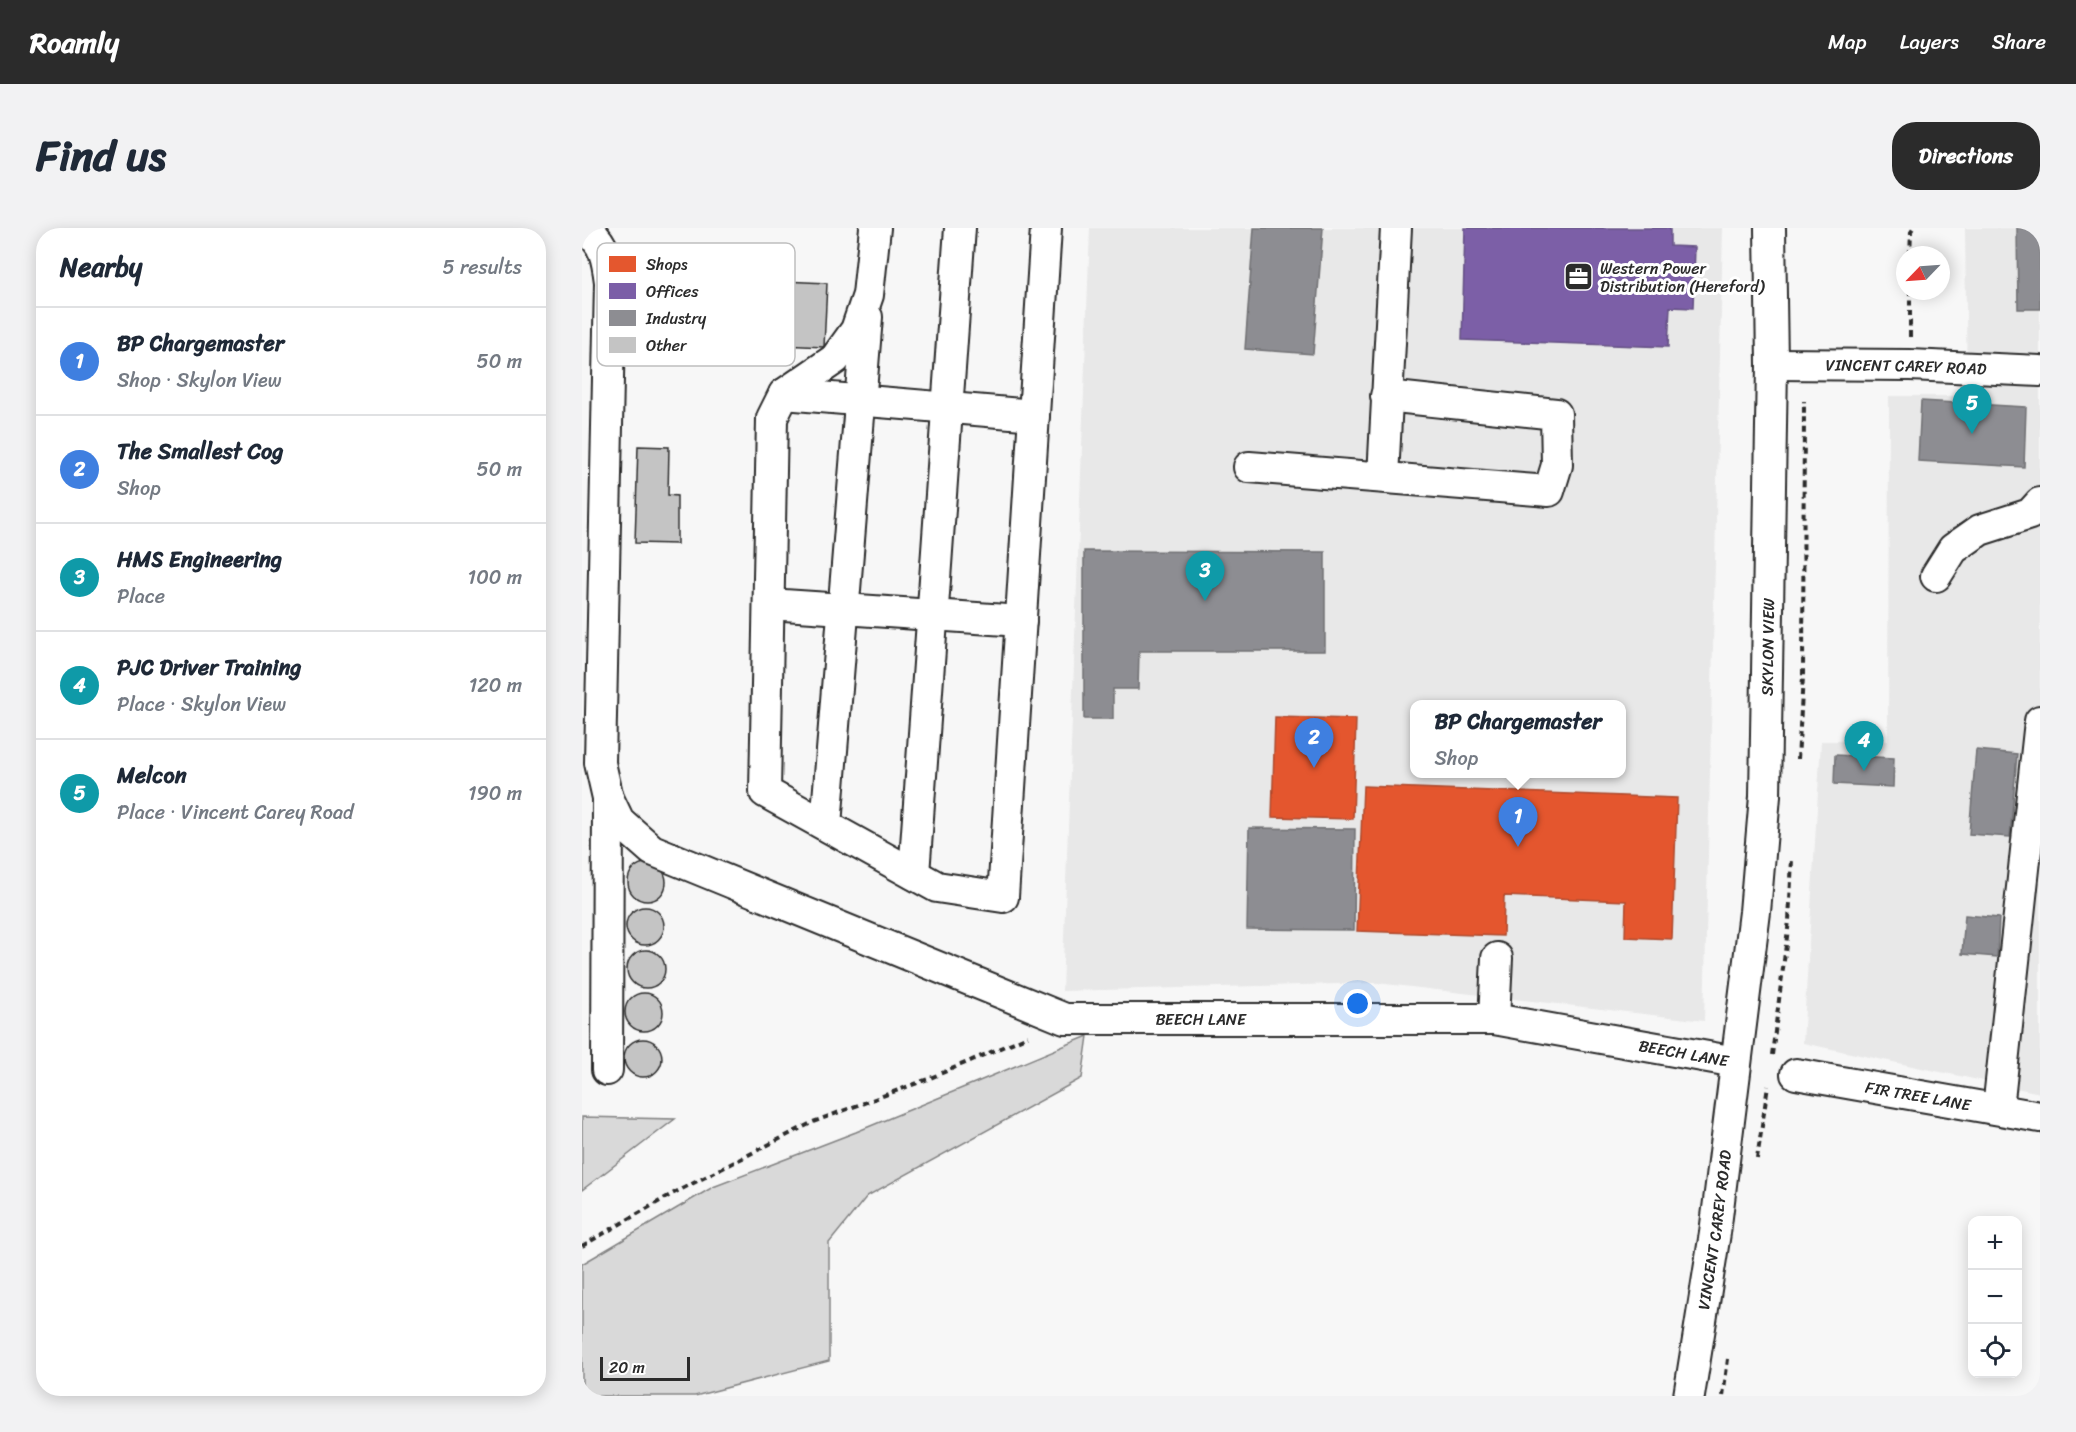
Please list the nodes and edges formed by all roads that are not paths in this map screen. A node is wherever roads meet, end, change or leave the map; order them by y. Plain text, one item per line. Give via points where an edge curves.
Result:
1 (585, 228) edge
2 (875, 228) edge
3 (960, 228) edge
4 (1046, 228) edge
5 (1396, 228) edge
6 (1770, 228) edge
7 (598, 243) edge
8 (868, 295) junction
9 (1772, 364) junction
10 (608, 366) edge
11 (2040, 371) edge
12 (784, 394) junction
13 (1386, 396) junction
14 (860, 400) junction
15 (947, 408) junction
16 (1034, 415) junction
17 (1249, 467) dead end
18 (1383, 477) junction
19 (2040, 503) edge
20 (1936, 576) dead end
21 (769, 604) junction
22 (843, 609) junction
23 (932, 615) junction
24 (1021, 621) junction
25 (2040, 721) edge
26 (609, 798) junction
27 (826, 825) junction
28 (914, 874) junction
29 (1497, 958) dead end
30 (1494, 1019) junction
31 (595, 1029) edge
32 (1736, 1062) junction
33 (607, 1070) dead end
34 (1796, 1074) dead end
35 (1998, 1109) junction
36 (2040, 1117) edge
37 (1689, 1396) edge

1 - 7 street
2 - 8 street
3 - 15 street
4 - 16 street
5 - 13 street
6 - 9 street, SKYLON VIEW
8 - 12 street via 856,330 835,359
8 - 14 street
9 - 11 street, VINCENT CAREY ROAD
9 - 32 street, SKYLON VIEW via 1765,796
10 - 26 street via 600,763
12 - 14 street
12 - 21 street via 772,418
13 - 18 street
13 - 18 street via 1556,414 1557,465 1549,491
14 - 15 street
14 - 22 street
15 - 16 street
15 - 23 street
16 - 24 street
17 - 18 street
19 - 20 street via 2030,514 1980,530 1953,549
21 - 22 street
21 - 27 street via 765,792
22 - 23 street
22 - 27 street
23 - 24 street
23 - 28 street
24 - 28 street via 1003,897 938,887
25 - 35 street
26 - 30 street, BEECH LANE via 619,821 652,850 1065,1019
26 - 31 street
27 - 28 street
29 - 30 street
30 - 32 street, BEECH LANE
31 - 33 street
32 - 37 street, VINCENT CAREY ROAD via 1715,1233
34 - 35 street, FIR TREE LANE
35 - 36 street, FIR TREE LANE

